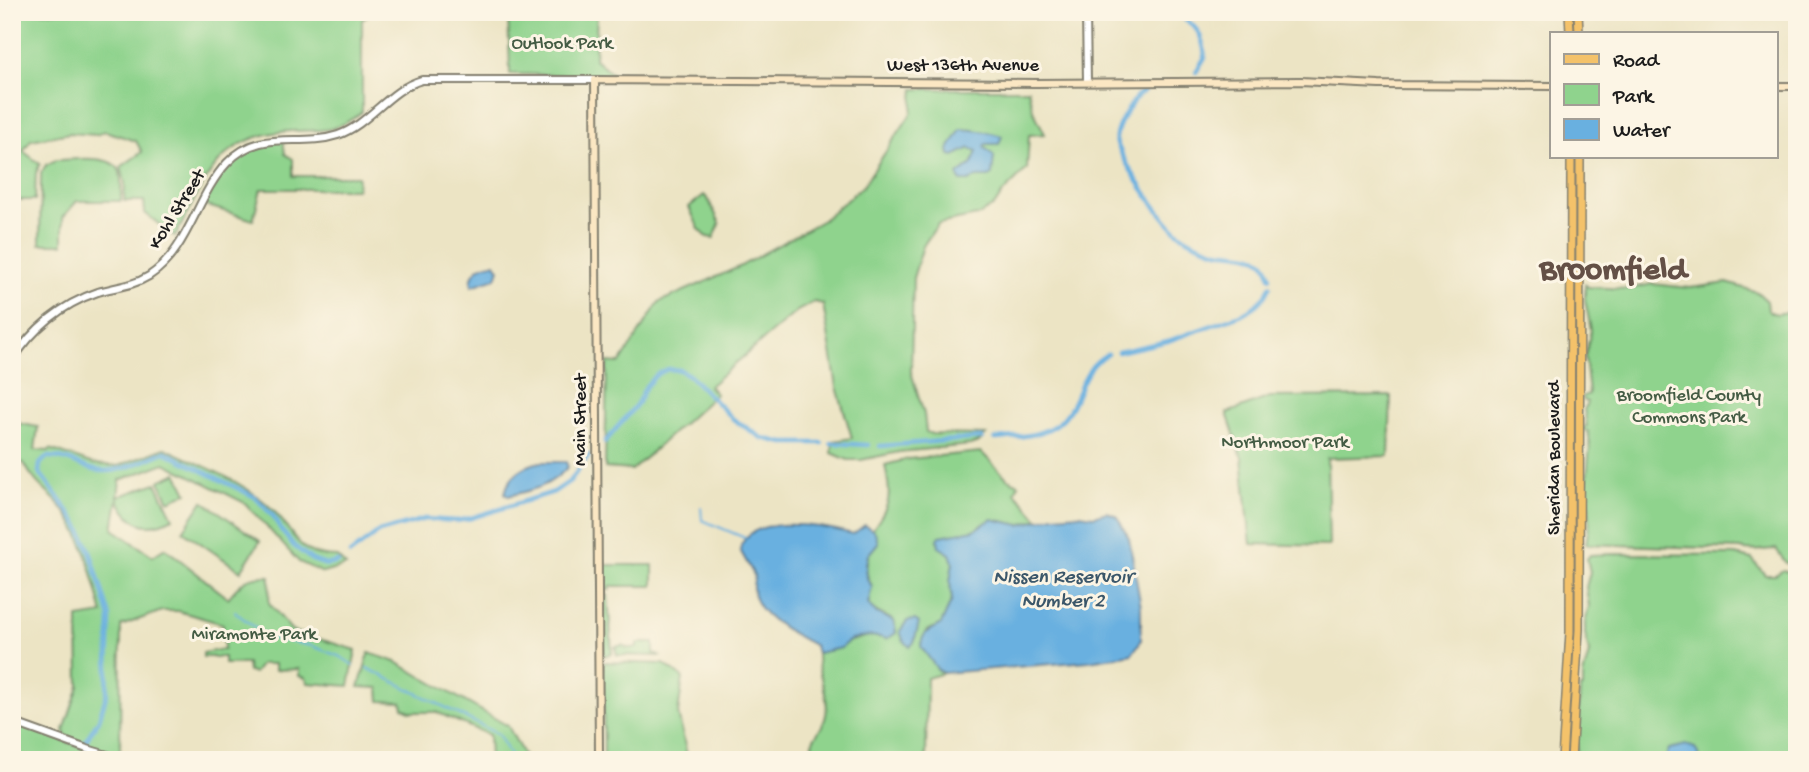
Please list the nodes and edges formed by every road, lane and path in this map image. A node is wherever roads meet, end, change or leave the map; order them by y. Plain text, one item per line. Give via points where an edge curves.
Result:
1 (1086, 12) edge
2 (1569, 12) edge
3 (1578, 12) edge
4 (1570, 32) edge
5 (1579, 32) edge
6 (595, 80) junction
7 (1087, 82) junction
8 (1550, 86) edge
9 (1778, 86) edge
10 (1797, 86) edge
11 (382, 105) joint
12 (1571, 158) edge
13 (1580, 158) edge
14 (12, 361) edge
15 (12, 722) edge
16 (124, 760) edge
17 (599, 760) edge
18 (1562, 760) edge
19 (1571, 760) edge

1 - 7 street
2 - 4 main road
3 - 5 main road
6 - 7 main road, West 136th Avenue
6 - 11 street, West 136th Avenue via 430,79 409,85
6 - 17 main road, Main Street
7 - 8 main road, West 136th Avenue
9 - 10 main road
11 - 14 street, Kohl Street via 336,136 269,140 236,155 220,171 165,262 141,280 69,305 32,335
12 - 18 main road, Sheridan Boulevard via 1570,632
13 - 19 main road, Sheridan Boulevard via 1579,630
15 - 16 street

